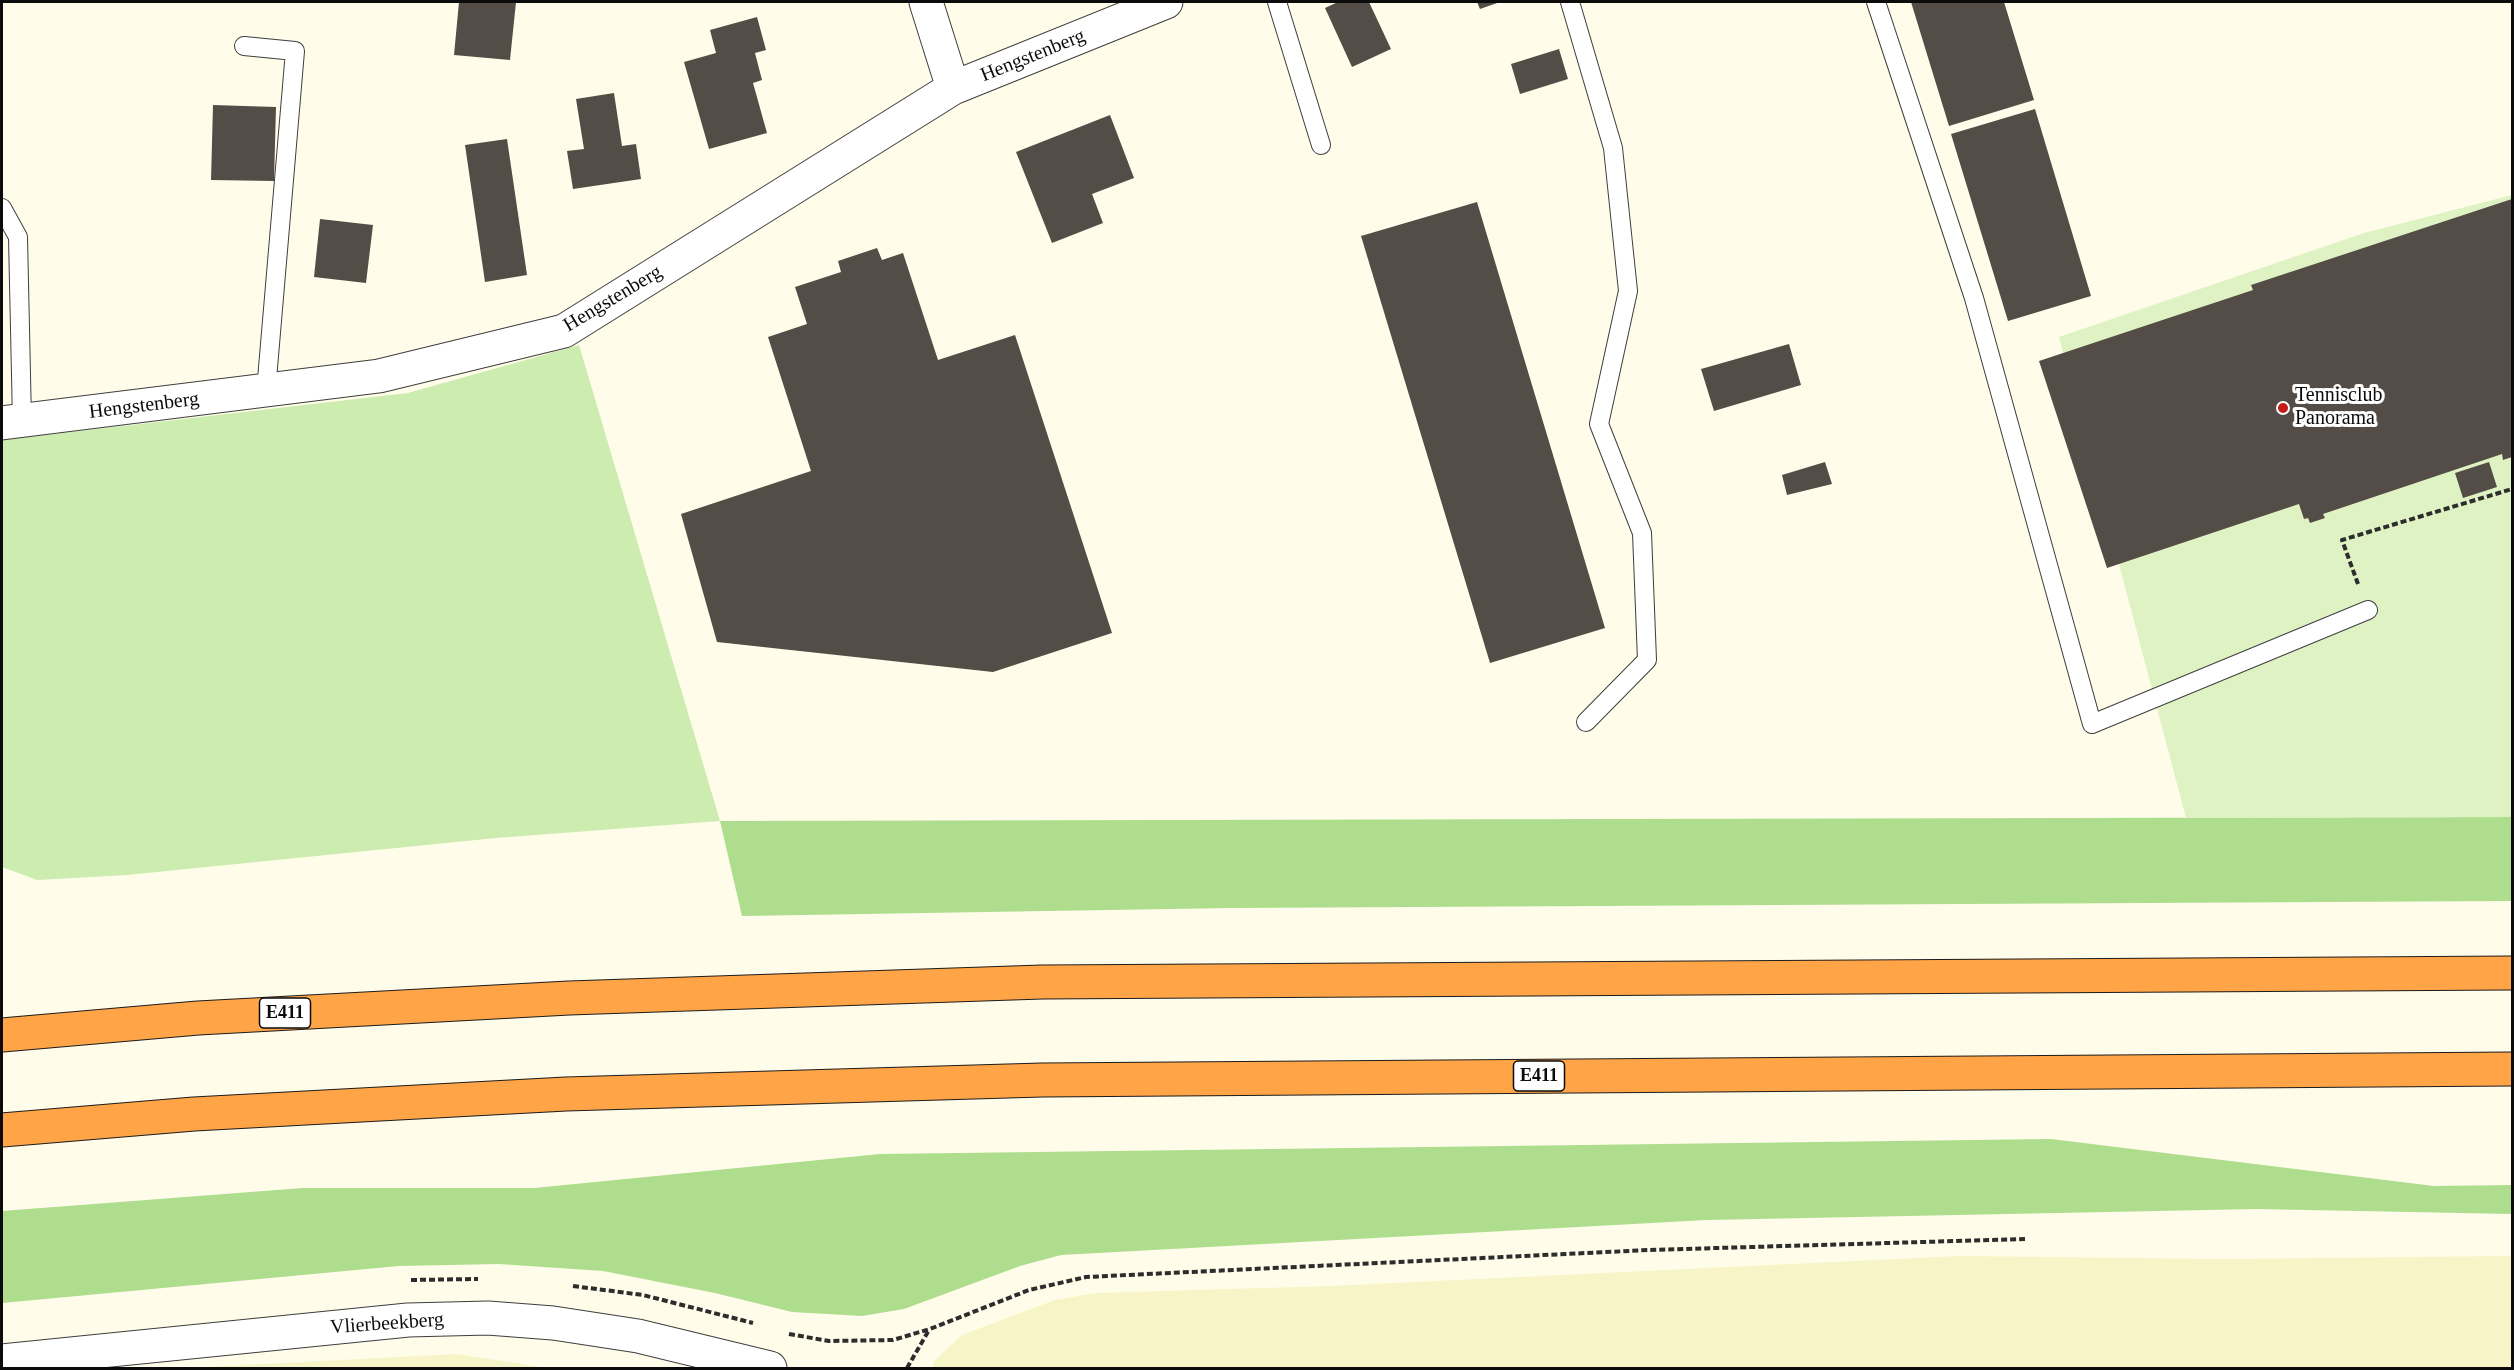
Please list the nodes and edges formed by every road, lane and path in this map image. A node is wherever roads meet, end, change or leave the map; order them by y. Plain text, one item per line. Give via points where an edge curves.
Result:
1 (926, 2) edge
2 (1166, 2) edge
3 (1277, 2) edge
4 (1570, 2) edge
5 (1876, 2) edge
6 (244, 46) dead end
7 (953, 88) junction
8 (1321, 146) dead end
9 (2, 208) edge
10 (266, 390) junction
11 (12, 422) edge
12 (2512, 489) edge
13 (2368, 610) joint
14 (1586, 722) dead end
15 (2512, 973) edge
16 (2, 1035) edge
17 (2512, 1069) edge
18 (2, 1130) edge
19 (2025, 1239) dead end
20 (2, 1361) edge
21 (770, 1368) edge
22 (907, 1368) edge

1 - 7 street
2 - 7 street, Hengstenberg
3 - 8 lane
4 - 14 lane via 1613,148 1628,291 1599,424 1642,533 1647,660
5 - 13 lane via 1974,298 2092,724
6 - 10 lane via 295,51
7 - 10 street, Hengstenberg via 564,331 378,376
9 - 11 lane via 18,237
10 - 11 street, Hengstenberg
12 - 13 path via 2342,540
15 - 16 highway, E411 via 1042,982 557,999 198,1018
17 - 18 highway, E411 via 1042,1080 566,1094 194,1114
19 - 22 path via 1649,1250 1086,1277 1029,1290 930,1329
20 - 21 street, Vlierbeekberg via 408,1320 488,1318 628,1334

